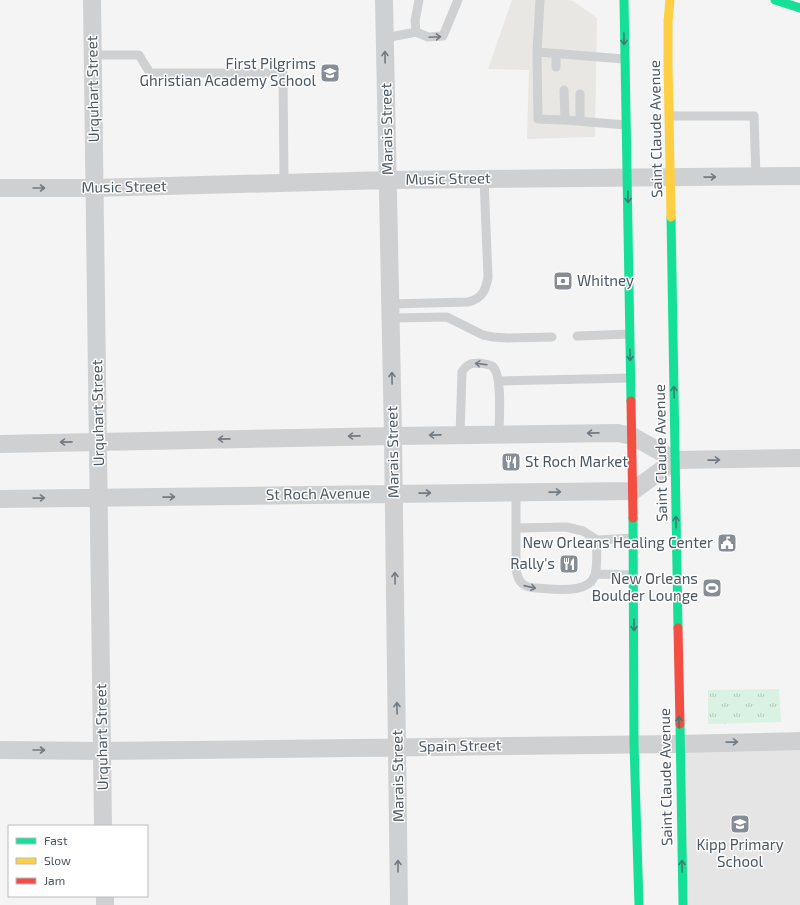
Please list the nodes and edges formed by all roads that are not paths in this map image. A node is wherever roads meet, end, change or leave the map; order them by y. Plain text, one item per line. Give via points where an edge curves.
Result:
1 (92, 0) edge
2 (384, 0) edge
3 (419, 0) edge
4 (458, 0) edge
5 (540, 0) edge
6 (624, 0) edge
7 (670, 0) edge
8 (775, 0) edge
9 (800, 8) edge
10 (416, 32) junction
11 (385, 38) junction
12 (537, 52) junction
13 (556, 54) junction
14 (92, 55) junction
15 (580, 56) junction
16 (624, 59) junction
17 (579, 66) dead end
18 (556, 67) dead end
19 (564, 90) dead end
20 (580, 94) dead end
21 (670, 116) junction
22 (565, 120) junction
23 (580, 121) junction
24 (626, 125) junction
25 (800, 176) edge
26 (627, 177) junction
27 (756, 177) junction
28 (671, 178) junction
29 (484, 179) junction
30 (388, 180) junction
31 (284, 182) junction
32 (0, 188) edge
33 (94, 188) junction
34 (391, 311) junction
35 (630, 334) junction
36 (577, 336) dead end
37 (552, 337) dead end
38 (631, 378) junction
39 (499, 381) junction
40 (499, 434) junction
41 (460, 435) junction
42 (393, 436) junction
43 (632, 436) junction
44 (98, 442) junction
45 (0, 444) edge
46 (800, 458) edge
47 (675, 460) junction
48 (633, 491) junction
49 (516, 492) junction
50 (393, 494) junction
51 (99, 498) junction
52 (0, 499) edge
53 (516, 528) junction
54 (633, 538) junction
55 (597, 540) junction
56 (595, 574) junction
57 (633, 575) junction
58 (800, 741) edge
59 (634, 744) junction
60 (679, 744) junction
61 (398, 746) junction
62 (0, 750) edge
63 (102, 751) junction
64 (103, 825) edge
65 (399, 905) edge
66 (639, 905) edge
67 (683, 905) edge

1 - 14 street, Urquhart Street
2 - 11 street, Marais Street
3 - 10 lane via 415,20
10 -> 4 lane via 428,37 443,36
5 - 12 lane
6 -> 16 main road, Saint Claude Avenue
7 - 21 main road, Saint Claude Avenue
8 - 9 main road
10 - 11 lane
30 -> 11 street, Marais Street
12 - 13 lane
12 - 22 lane via 538,119
13 - 15 lane
13 - 18 lane
14 - 31 lane via 139,55 150,73 283,74
14 - 33 street, Urquhart Street
15 - 16 lane
15 - 17 lane
16 - 24 main road, Saint Claude Avenue
19 - 22 lane
20 - 23 lane
21 - 27 lane via 754,116
21 - 28 main road, Saint Claude Avenue
22 - 23 lane
23 - 24 lane
24 - 26 main road, Saint Claude Avenue
25 - 27 street, Music Street
26 - 28 street, Music Street
26 - 29 street, Music Street
26 -> 35 main road, Saint Claude Avenue
28 -> 27 street, Music Street
47 -> 28 main road, Saint Claude Avenue
29 - 30 street, Music Street
29 - 34 lane via 488,277 486,289 474,301
30 - 31 street, Music Street
30 - 34 street, Marais Street
31 - 33 street, Music Street
32 -> 33 street, Music Street
33 - 44 street, Urquhart Street
34 - 37 lane via 447,317 483,335 493,337
42 -> 34 street, Marais Street
35 - 36 lane
35 -> 38 main road, Saint Claude Avenue
38 - 39 lane
38 - 43 main road, Saint Claude Avenue
39 - 40 lane
39 -> 41 lane via 492,366 470,363 465,367 462,372
40 - 41 street
43 -> 40 street via 618,433
41 -> 42 street
42 -> 44 street
42 - 50 street, Marais Street
43 - 47 street
43 - 48 main road, Saint Claude Avenue
44 -> 45 street
44 - 51 street, Urquhart Street
47 -> 46 street
47 - 48 street
60 -> 47 main road, Saint Claude Avenue
49 -> 48 street, St Roch Avenue
48 - 54 main road, Saint Claude Avenue
50 -> 49 street, St Roch Avenue
49 - 53 lane
51 -> 50 street, St Roch Avenue
61 -> 50 street, Marais Street
52 -> 51 street, St Roch Avenue
51 - 63 street, Urquhart Street
53 - 55 lane via 575,528
53 -> 56 lane via 516,569 522,584 531,588 580,588 590,582
54 - 55 lane
54 - 57 main road, Saint Claude Avenue
55 - 56 lane
56 - 57 lane
57 -> 59 main road, Saint Claude Avenue
60 -> 58 street, Spain Street
59 - 60 street, Spain Street
59 - 61 street, Spain Street
59 - 66 main road, Saint Claude Avenue
67 -> 60 main road, Saint Claude Avenue
61 - 63 street, Spain Street
65 -> 61 street, Marais Street
62 -> 63 street, Spain Street
63 - 64 street, Urquhart Street

